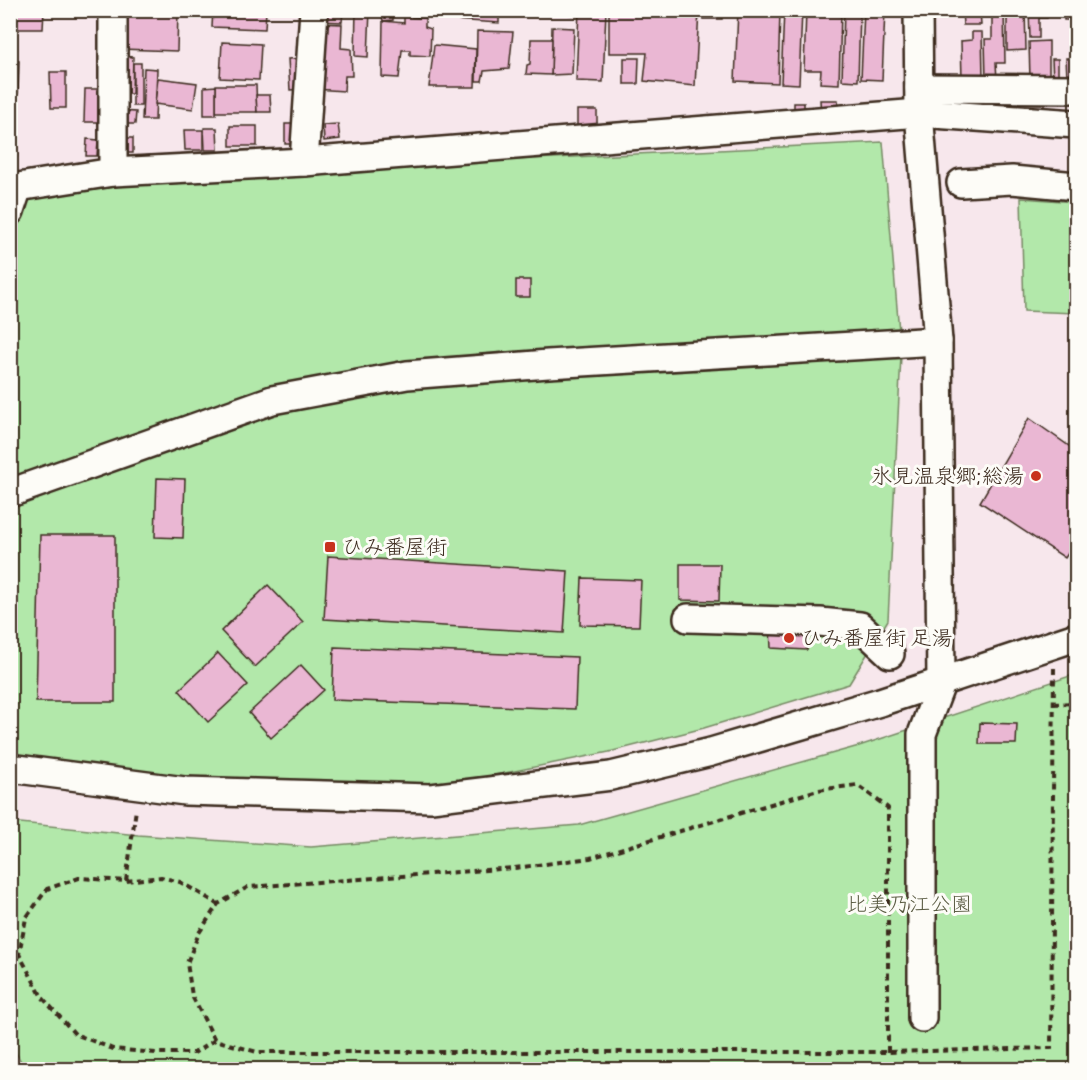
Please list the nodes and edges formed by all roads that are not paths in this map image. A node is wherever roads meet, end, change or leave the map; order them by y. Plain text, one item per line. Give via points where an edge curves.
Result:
1 (113, 10) edge
2 (314, 10) edge
3 (918, 10) edge
4 (1007, 88) junction
5 (1037, 89) junction
6 (1077, 89) edge
7 (919, 101) junction
8 (1008, 119) junction
9 (1039, 122) junction
10 (1077, 124) edge
11 (304, 162) junction
12 (113, 172) junction
13 (961, 183) dead end
14 (1077, 186) edge
15 (13, 195) edge
16 (938, 341) junction
17 (10, 493) edge
18 (688, 618) dead end
19 (1065, 641) edge
20 (890, 654) dead end
21 (941, 684) junction
22 (10, 768) edge
23 (922, 1018) dead end

1 - 12 street
2 - 11 street
3 - 7 street
4 - 5 street
4 - 7 street
4 - 8 street
5 - 6 street
5 - 9 street
7 - 8 street
7 - 11 street
7 - 16 street
8 - 9 street
9 - 10 street
11 - 12 street
12 - 15 street
13 - 14 street via 1012,180
16 - 17 street via 407,375 272,400
16 - 21 street
18 - 20 street via 860,626
19 - 21 street
21 - 22 street via 711,752 588,779 431,798 185,790
21 - 23 street via 922,734

